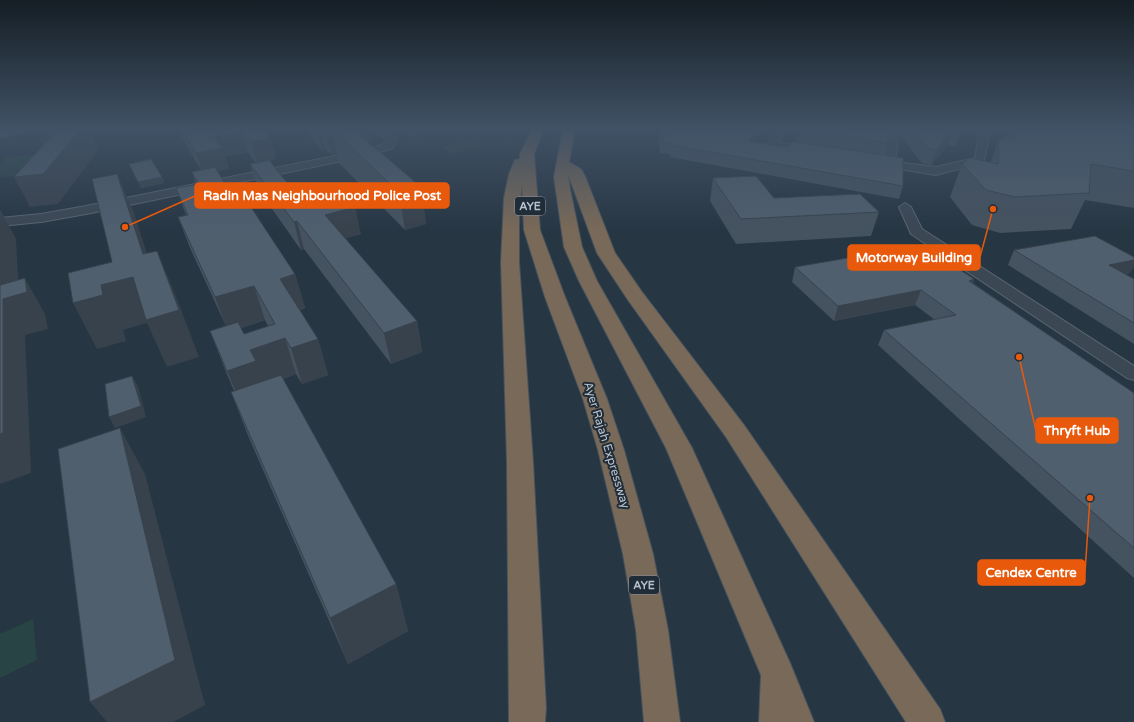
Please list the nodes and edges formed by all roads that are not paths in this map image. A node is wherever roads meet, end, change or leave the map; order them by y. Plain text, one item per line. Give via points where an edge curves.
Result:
1 (319, 163) edge
2 (520, 163) edge
3 (532, 163) edge
4 (879, 163) edge
5 (969, 163) edge
6 (562, 164) joint
7 (889, 164) joint
8 (905, 207) dead end
9 (0, 222) edge
10 (1134, 374) edge
11 (778, 674) junction
12 (907, 692) junction
13 (525, 717) edge
14 (662, 722) edge
15 (777, 722) edge
16 (796, 722) edge
17 (927, 722) edge
18 (943, 722) edge

1 - 9 street via 101,207 41,218
2 - 13 highway via 515,174 510,262 520,462
3 - 14 highway, Ayer Rajah Expressway / AYE via 532,230 595,399 638,554 652,630
4 - 7 street
5 - 7 street via 936,171
6 - 11 highway, AYE via 562,189 573,247 588,280 679,448
6 - 12 highway via 576,172 601,239 614,265 735,431
8 - 10 street via 916,231
11 - 15 highway
11 - 16 highway, AYE
12 - 17 highway
12 - 18 highway

